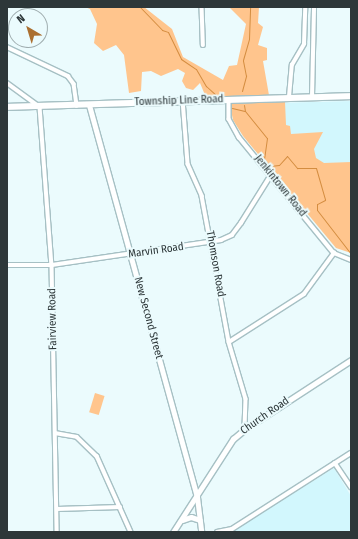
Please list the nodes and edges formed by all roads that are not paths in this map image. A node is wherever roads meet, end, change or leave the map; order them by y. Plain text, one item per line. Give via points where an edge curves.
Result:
1 (202, 7) edge
2 (305, 7) edge
3 (314, 7) edge
4 (203, 45) dead end
5 (7, 47) edge
6 (7, 83) edge
7 (351, 96) edge
8 (289, 97) junction
9 (312, 97) junction
10 (229, 99) junction
11 (183, 100) junction
12 (89, 105) junction
13 (77, 106) junction
14 (7, 107) edge
15 (40, 107) junction
16 (271, 175) junction
17 (211, 243) junction
18 (334, 253) junction
19 (131, 255) junction
20 (351, 260) edge
21 (7, 265) edge
22 (52, 265) junction
23 (229, 342) junction
24 (351, 360) edge
25 (245, 428) junction
26 (55, 433) junction
27 (351, 453) edge
28 (335, 463) junction
29 (351, 487) edge
30 (197, 497) junction
31 (120, 507) junction
32 (57, 509) junction
33 (200, 520) junction
34 (181, 521) junction
35 (57, 532) edge
36 (131, 532) edge
37 (173, 532) edge
38 (201, 532) edge
39 (217, 532) edge

1 - 4 street
2 - 8 street via 304,44 292,65
3 - 9 street
5 - 13 street via 68,76 74,84
6 - 15 street
7 - 9 main road, Township Line Road
8 - 9 main road, Township Line Road
8 - 10 main road, Township Line Road
10 - 11 main road, Township Line Road
10 - 16 street, Jenkintown Road via 229,119 239,137
11 - 12 main road, Township Line Road
11 - 17 street, Thomson Road via 188,164 202,196
12 - 13 main road, Township Line Road
12 - 19 street, New Second Street
13 - 15 main road, Township Line Road
14 - 15 main road, Township Line Road
15 - 22 street, Fairview Road
16 - 17 street, Marvin Road via 232,235
16 - 18 street, Jenkintown Road
17 - 19 street, Marvin Road
17 - 23 street, Thomson Road
18 - 20 street, Jenkintown Road
18 - 23 street via 304,294
19 - 22 street, Marvin Road
19 - 30 street, New Second Street
21 - 22 street, Marvin Road
22 - 26 street, Fairview Road
23 - 25 street, Thomson Road via 246,399
24 - 25 street, Church Road
25 - 30 street, Church Road via 233,439
26 - 31 street via 77,437 96,456
26 - 32 street, Fairview Road
27 - 28 street
28 - 29 street
28 - 39 street via 232,529
30 - 33 street, New Second Street
30 - 34 street, Church Road
31 - 32 street
31 - 36 street
32 - 35 street, Fairview Road
33 - 34 street via 191,517
33 - 38 street, New Second Street
34 - 37 street, Church Road

